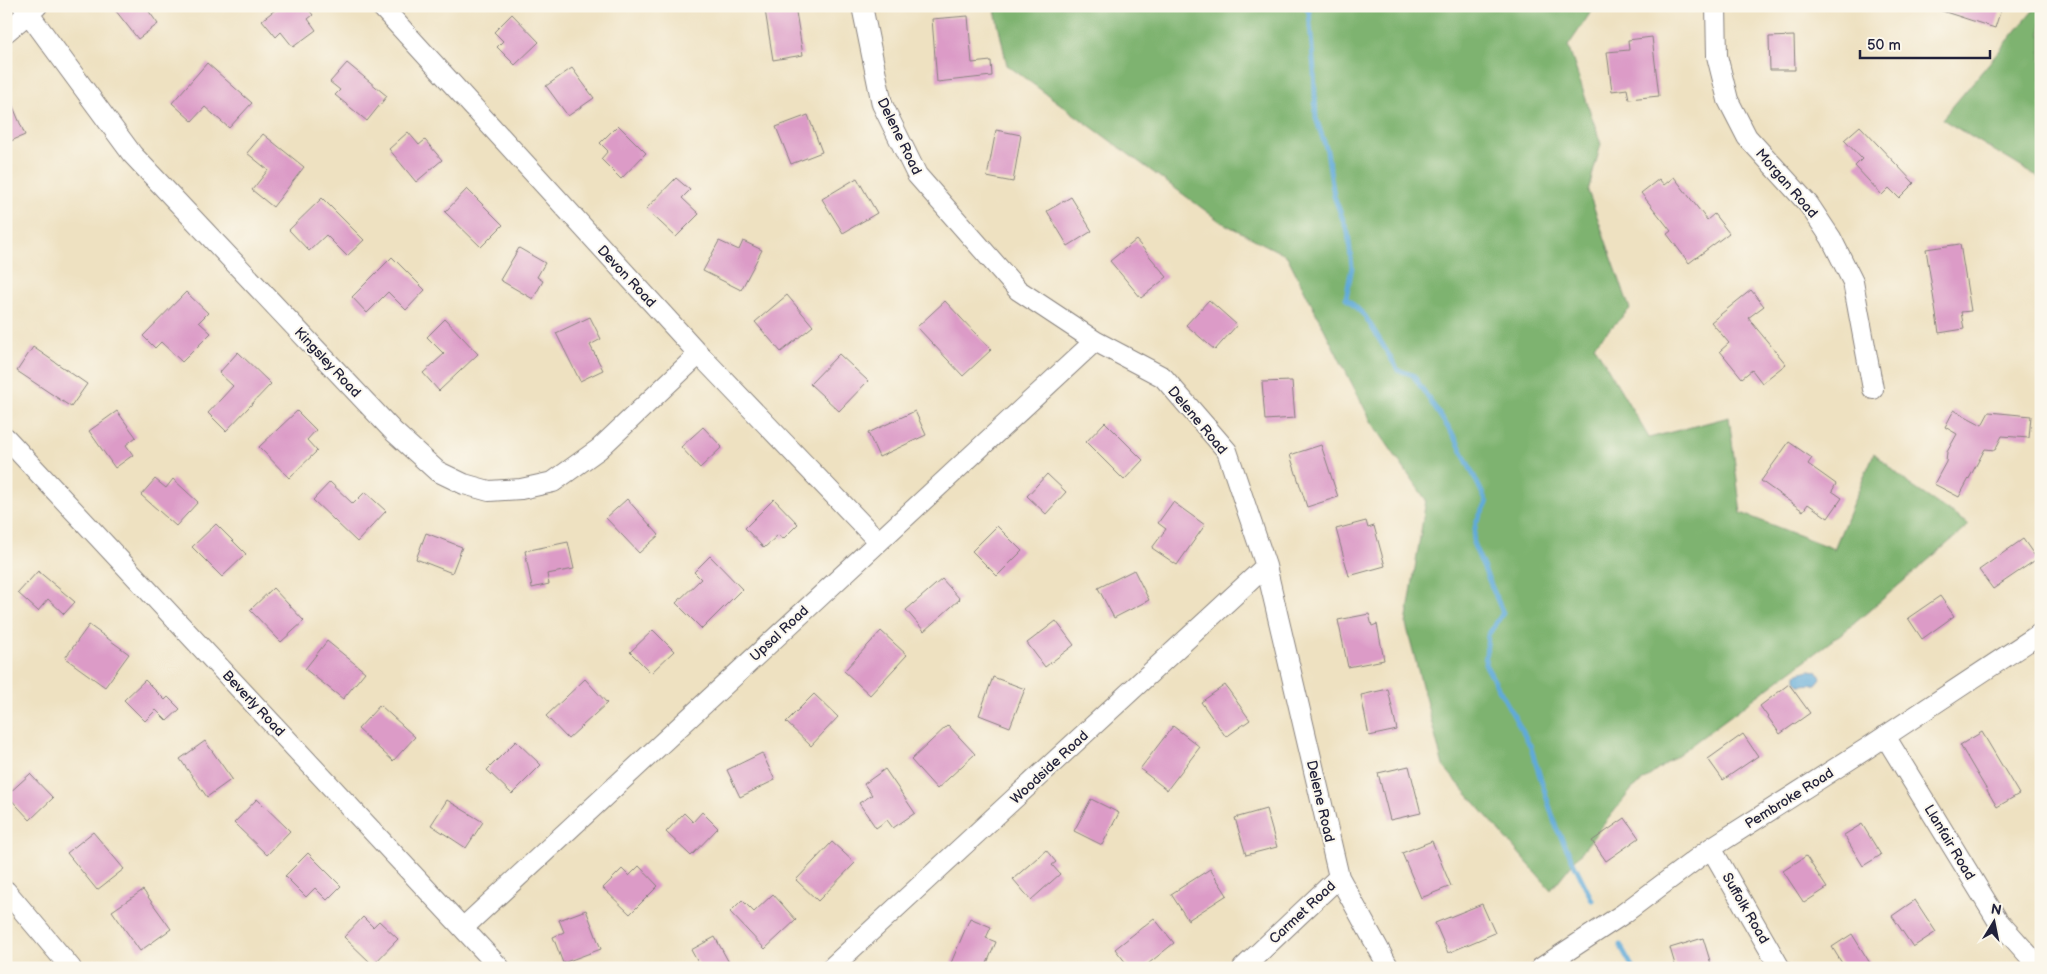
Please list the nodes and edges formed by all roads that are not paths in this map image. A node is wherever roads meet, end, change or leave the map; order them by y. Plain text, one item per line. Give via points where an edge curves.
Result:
1 (381, 6) edge
2 (862, 6) edge
3 (1716, 6) edge
4 (30, 8) edge
5 (6, 32) edge
6 (1095, 341) junction
7 (699, 354) junction
8 (1873, 388) dead end
9 (6, 438) edge
10 (878, 541) junction
11 (1266, 566) junction
12 (2041, 633) edge
13 (1885, 736) junction
14 (1711, 848) junction
15 (1339, 877) junction
16 (6, 891) edge
17 (464, 927) junction
18 (71, 968) edge
19 (500, 968) edge
20 (831, 968) edge
21 (1243, 968) edge
22 (1389, 968) edge
23 (1541, 968) edge
24 (1780, 968) edge
25 (2040, 968) edge

1 - 7 street, Devon Road
2 - 6 street, Delene Road via 882,104 917,175 1018,290
3 - 8 street, Morgan Road via 1716,56 1728,100 1747,137 1809,204 1832,238 1853,282
4 - 5 street
4 - 7 street, Kingsley Road via 132,154 394,432 437,471 489,491 553,482 599,449
6 - 10 street, Upsal Road
6 - 11 street, Delene Road via 1163,377 1227,451
7 - 10 street, Devon Road
9 - 17 street, Beverly Road
10 - 17 street, Upsal Road
11 - 15 street, Delene Road
11 - 20 street, Woodside Road
12 - 13 street, Pembroke Road
13 - 14 street, Pembroke Road
13 - 25 street, Llanfair Road via 1998,921
14 - 23 street, Pembroke Road via 1623,914
14 - 24 street, Suffolk Road
15 - 21 street, Carmet Road
15 - 22 street, Delene Road
16 - 18 street
17 - 19 street, Beverly Road

